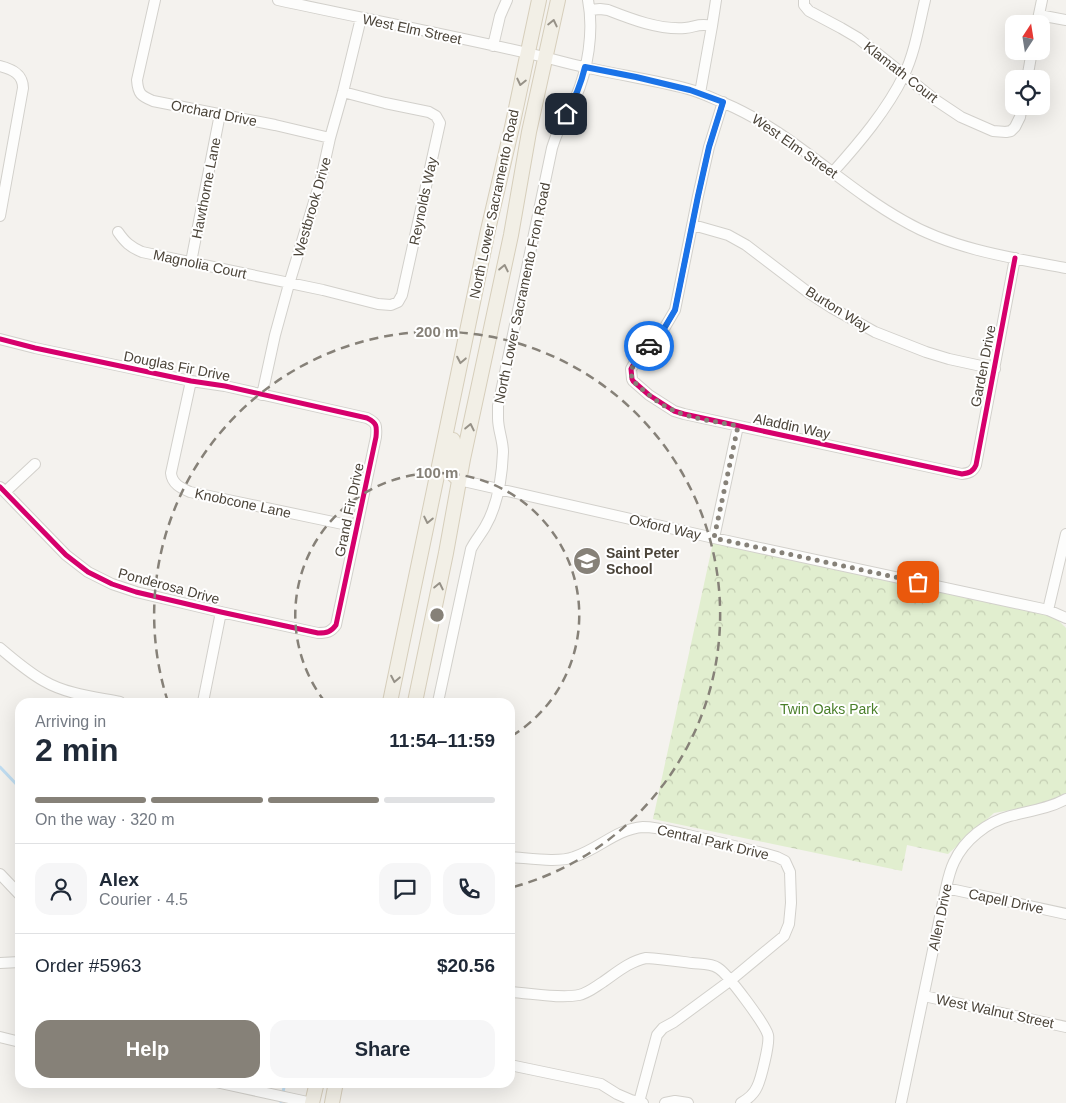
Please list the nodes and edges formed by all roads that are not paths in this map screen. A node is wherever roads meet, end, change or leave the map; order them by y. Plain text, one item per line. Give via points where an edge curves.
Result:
1 (155, 0) edge
2 (278, 0) edge
3 (507, 0) edge
4 (539, 0) edge
5 (558, 0) edge
6 (716, 0) edge
7 (924, 0) edge
8 (1042, 0) edge
9 (804, 3) edge
10 (589, 5) edge
11 (1039, 15) edge
12 (361, 18) junction
13 (1050, 20) edge
14 (1066, 20) edge
15 (712, 26) junction
16 (493, 46) junction
17 (528, 53) junction
18 (545, 57) junction
19 (0, 66) edge
20 (585, 67) junction
21 (904, 75) junction
22 (343, 92) junction
23 (700, 93) junction
24 (723, 102) junction
25 (220, 114) junction
26 (1020, 115) edge
27 (330, 138) junction
28 (832, 172) junction
29 (0, 216) edge
30 (693, 225) junction
31 (118, 232) dead end
32 (1015, 258) junction
33 (191, 262) junction
34 (1066, 268) edge
35 (289, 284) junction
36 (398, 302) joint
37 (0, 338) edge
38 (994, 369) junction
39 (191, 381) junction
40 (456, 382) junction
41 (262, 395) junction
42 (350, 414) joint
43 (738, 426) junction
44 (35, 464) dead end
45 (967, 473) joint
46 (458, 480) junction
47 (499, 489) junction
48 (2, 490) edge
49 (357, 527) junction
50 (1066, 534) edge
51 (714, 538) junction
52 (1048, 610) junction
53 (221, 612) junction
54 (1066, 618) edge
55 (334, 628) joint
56 (0, 648) edge
57 (100, 698) edge
58 (204, 698) edge
59 (391, 698) edge
60 (416, 698) edge
61 (439, 698) edge
62 (1066, 799) edge
63 (515, 858) edge
64 (0, 874) edge
65 (946, 888) junction
66 (15, 890) edge
67 (1066, 914) edge
68 (15, 962) edge
69 (0, 963) edge
70 (731, 980) junction
71 (515, 992) edge
72 (924, 996) junction
73 (1066, 1026) edge
74 (0, 1037) edge
75 (15, 1041) edge
76 (515, 1066) edge
77 (244, 1088) edge
78 (315, 1088) edge
79 (335, 1088) edge
80 (636, 1102) edge
81 (312, 1103) edge
82 (332, 1103) edge
83 (665, 1103) edge
84 (688, 1103) edge
85 (741, 1103) edge
86 (902, 1103) edge

1 - 25 street, Orchard Drive via 137,80 138,90 153,102
2 - 12 street, West Elm Street
3 - 16 street
4 - 17 main road, North Lower Sacramento Road
18 -> 5 main road, North Lower Sacramento Road
6 - 15 street
7 - 21 street
8 - 11 street
9 - 21 street, Klamath Court via 809,10 858,38
10 - 15 street via 661,26
10 - 20 street, North Lower Sacramento Fron Road via 591,30
12 - 16 street, West Elm Street
12 - 22 street, Westbrook Drive
13 - 14 street
15 - 23 street
16 - 17 street, West Elm Street
17 - 18 street, West Elm Street
17 -> 40 main road, North Lower Sacramento Road
18 - 20 street, West Elm Street
46 -> 18 main road, North Lower Sacramento Road via 511,235
19 - 29 street via 16,72 23,88
20 - 23 street, West Elm Street
20 - 47 street, North Lower Sacramento Fron Road via 552,148 498,406 503,444
21 - 26 street, Klamath Court via 961,117 993,131 1011,131
21 - 28 street via 892,97
22 - 27 street, Westbrook Drive
22 - 36 street, Reynolds Way via 429,112 440,123 402,296
23 - 24 street, West Elm Street
24 - 28 street, West Elm Street via 785,136
24 - 30 street via 709,147
25 - 27 street, Orchard Drive
25 - 33 street, Hawthorne Lane
27 - 35 street, Westbrook Drive
28 - 32 street, West Elm Street via 904,222 954,243
30 - 38 street, Burton Way via 728,235 746,245 809,293 874,332 926,352
30 - 43 street, Aladdin Way via 675,310 665,327 636,360 631,369 632,379 674,411
31 - 33 street, Magnolia Court via 132,248
32 - 34 street, West Elm Street
32 - 38 street, Garden Drive
33 - 35 street, Magnolia Court
35 - 36 street, Magnolia Court via 378,304
35 - 41 street, Westbrook Drive
37 - 39 street, Douglas Fir Drive
38 - 45 street, Garden Drive via 976,465
39 - 41 street, Douglas Fir Drive
39 - 49 street, Knobcone Lane via 171,473 179,487
40 - 46 main road via 459,404 449,470
40 -> 59 main road, North Lower Sacramento Road
41 - 42 street, Douglas Fir Drive
42 - 49 street, Grand Fir Drive via 368,418 377,427
43 - 45 street, Aladdin Way
43 - 51 street
44 - 48 street
46 - 47 street, Oxford Way
60 -> 46 main road, North Lower Sacramento Road
47 - 51 street, Oxford Way
47 - 61 street, North Lower Sacramento Fron Road via 486,526 471,549
48 - 53 street, Ponderosa Drive via 66,555 88,572 136,592
49 - 55 street, Grand Fir Drive
50 - 52 street
51 - 52 street, Oxford Way
52 - 54 street
53 - 55 street, Ponderosa Drive via 318,633
53 - 58 street
56 - 57 street via 45,682 70,692
62 - 65 street, Allen Drive via 986,826 967,842 955,860
63 - 70 street, Central Park Drive via 572,858 625,830 644,827 785,861 790,872 790,924 784,936
64 - 66 street
65 - 67 street, Capell Drive
65 - 72 street, Allen Drive
68 - 69 street
70 - 71 street via 718,968 707,964 646,958 580,994
70 - 80 street, Central Park Drive via 657,1035
70 - 85 street via 768,1036 757,1087
72 - 73 street, West Walnut Street
72 - 86 street, Allen Drive
74 - 75 street
76 - 80 street, Central Park Drive via 601,1084
77 - 81 street
78 - 81 main road
79 - 82 main road
83 - 84 street

